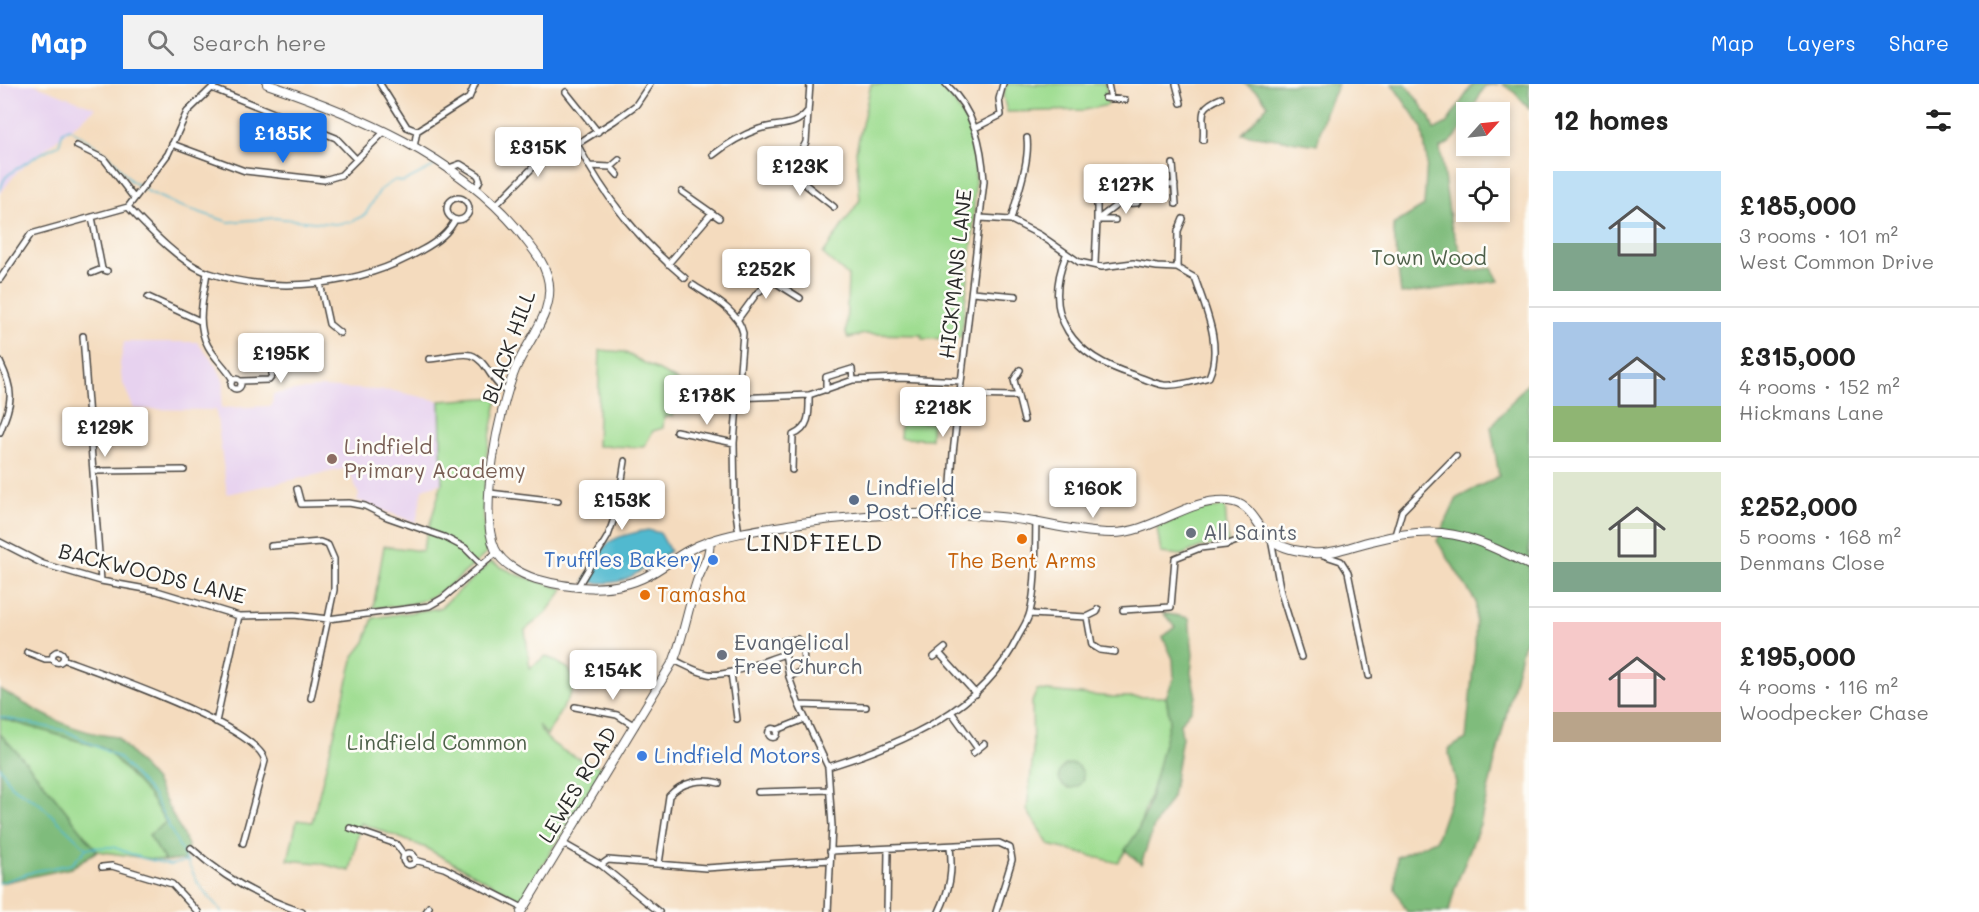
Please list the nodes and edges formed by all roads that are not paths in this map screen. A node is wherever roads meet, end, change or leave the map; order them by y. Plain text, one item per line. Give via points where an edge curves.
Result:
1 (267, 84) edge
2 (380, 84) edge
3 (475, 84) edge
4 (650, 84) edge
5 (810, 84) edge
6 (946, 84) edge
7 (1002, 84) edge
8 (1108, 84) edge
9 (1176, 84) edge
10 (215, 86) edge
11 (566, 92) dead end
12 (1221, 98) dead end
13 (1125, 100) dead end
14 (1181, 104) dead end
15 (807, 112) junction
16 (795, 124) junction
17 (975, 128) junction
18 (417, 131) junction
19 (384, 132) junction
20 (598, 132) junction
21 (807, 134) junction
22 (1027, 138) dead end
23 (1203, 140) dead end
24 (172, 144) junction
25 (576, 144) junction
26 (77, 146) dead end
27 (414, 147) junction
28 (713, 155) dead end
29 (356, 159) junction
30 (619, 160) dead end
31 (1173, 164) dead end
32 (589, 166) junction
33 (611, 167) junction
34 (618, 175) dead end
35 (1175, 184) junction
36 (682, 192) dead end
37 (1097, 194) dead end
38 (134, 198) junction
39 (1176, 204) dead end
40 (496, 205) junction
41 (128, 207) junction
42 (834, 207) dead end
43 (711, 214) junction
44 (92, 217) junction
45 (719, 218) dead end
46 (981, 218) junction
47 (1183, 219) dead end
48 (455, 220) junction
49 (1011, 220) junction
50 (1097, 220) junction
51 (1115, 220) dead end
52 (1066, 255) junction
53 (773, 261) dead end
54 (668, 264) junction
55 (1095, 264) junction
56 (1177, 268) junction
57 (207, 272) junction
58 (92, 273) dead end
59 (685, 278) dead end
60 (0, 279) edge
61 (773, 280) junction
62 (320, 283) junction
63 (693, 285) dead end
64 (972, 292) junction
65 (1016, 296) dead end
66 (148, 297) dead end
67 (800, 298) dead end
68 (738, 319) junction
69 (200, 321) junction
70 (340, 333) dead end
71 (83, 336) dead end
72 (271, 341) dead end
73 (257, 356) dead end
74 (272, 356) junction
75 (429, 359) dead end
76 (0, 362) edge
77 (1020, 370) dead end
78 (233, 380) junction
79 (853, 380) junction
80 (241, 381) junction
81 (961, 381) junction
82 (826, 390) junction
83 (507, 392) junction
84 (809, 395) junction
85 (960, 395) junction
86 (1016, 396) junction
87 (736, 398) junction
88 (1024, 420) dead end
89 (676, 431) dead end
90 (0, 432) edge
91 (734, 443) junction
92 (1456, 456) dead end
93 (625, 461) dead end
94 (792, 470) dead end
95 (94, 471) junction
96 (184, 471) dead end
97 (297, 489) dead end
98 (490, 493) junction
99 (558, 501) dead end
100 (949, 514) junction
101 (1036, 521) junction
102 (1264, 531) junction
103 (739, 535) junction
104 (1395, 535) junction
105 (1271, 539) junction
106 (709, 541) junction
107 (0, 542) edge
108 (274, 544) dead end
109 (496, 553) junction
110 (1319, 554) junction
111 (481, 564) junction
112 (1529, 565) edge
113 (101, 581) junction
114 (578, 586) junction
115 (1098, 609) dead end
116 (1123, 610) dead end
117 (1030, 614) junction
118 (239, 616) junction
119 (1087, 617) junction
120 (328, 619) junction
121 (945, 648) dead end
122 (27, 652) dead end
123 (1115, 652) dead end
124 (784, 654) junction
125 (1301, 657) dead end
126 (674, 660) junction
127 (731, 673) junction
128 (1369, 676) dead end
129 (789, 677) junction
130 (974, 691) junction
131 (312, 698) dead end
132 (798, 705) junction
133 (866, 707) dead end
134 (578, 709) dead end
135 (952, 712) junction
136 (738, 719) dead end
137 (805, 719) junction
138 (216, 722) junction
139 (634, 726) junction
140 (777, 730) dead end
141 (984, 744) dead end
142 (828, 767) junction
143 (719, 783) dead end
144 (829, 790) junction
145 (758, 792) dead end
146 (350, 828) dead end
147 (243, 843) dead end
148 (564, 844) junction
149 (950, 847) junction
150 (191, 848) dead end
151 (888, 850) junction
152 (830, 851) junction
153 (404, 855) junction
154 (415, 860) junction
155 (830, 860) junction
156 (659, 864) junction
157 (601, 865) junction
158 (102, 867) dead end
159 (522, 910) edge
160 (198, 912) edge
161 (302, 912) edge
162 (659, 912) edge
163 (828, 912) edge
164 (887, 912) edge
165 (939, 912) edge
166 (996, 912) edge

1 - 19 main road, BLACK HILL
2 - 18 street via 407,127
3 - 18 street via 469,98
4 - 20 street via 636,105
5 - 15 street
6 - 17 street, HICKMANS LANE
7 - 17 street via 1001,115
8 - 13 street via 1108,98
9 - 14 street
10 - 24 street via 187,112
10 - 29 street via 336,138
11 - 20 street
12 - 23 street via 1207,104 1202,112
15 - 16 street
15 - 21 street
16 - 21 street
16 - 28 street via 756,130
17 - 46 street, HICKMANS LANE via 983,160
18 - 27 street
19 - 27 main road, BLACK HILL
19 - 29 street
20 - 25 street
21 - 42 street via 792,174
22 - 49 street via 1029,156
24 - 29 street via 245,171 324,180 341,175
24 - 38 street
25 - 32 street
25 - 40 street via 546,154
26 - 38 street via 104,159
27 - 40 main road, BLACK HILL via 449,168
30 - 33 street
31 - 35 street
32 - 33 street
32 - 54 street via 626,222
33 - 34 street
35 - 39 street
35 - 50 street via 1144,184 1137,203 1118,204
36 - 43 street
37 - 50 street
38 - 41 street
40 - 83 main road, BLACK HILL via 535,252 546,271 550,290 547,308
41 - 44 street
41 - 57 street via 151,231
43 - 45 street
43 - 54 street
44 - 58 street via 104,270
44 - 60 street via 31,234
46 - 49 street
46 - 64 street, HICKMANS LANE
47 - 56 street via 1178,231
48 - 48 street via 448,214 448,207 453,200 461,199 467,204 468,213
48 - 62 street via 432,244 407,258 362,275
49 - 52 street
50 - 51 street
50 - 55 street
52 - 55 street
52 - 56 street via 1060,269 1057,300 1062,323 1075,344 1118,370 1164,385 1209,377 1215,362 1210,321 1195,278
53 - 61 street
54 - 59 street
55 - 56 street
57 - 62 street via 268,284
57 - 69 street
61 - 67 street
61 - 68 street via 757,293
62 - 70 street via 329,324
63 - 68 street
64 - 65 street
64 - 81 street, HICKMANS LANE
66 - 69 street
68 - 87 street via 744,342
69 - 78 street via 207,346
71 - 95 street
72 - 74 street
73 - 74 street
74 - 80 street via 269,380
75 - 83 street via 469,354
76 - 90 street via 10,384 12,402
77 - 86 street via 1014,381
78 - 80 street
78 - 80 street via 231,386 235,389
79 - 81 street
79 - 82 street
79 - 82 street via 852,369 841,371 826,377
81 - 85 street, HICKMANS LANE
82 - 84 street
83 - 98 main road, BLACK HILL
84 - 87 street
84 - 94 street via 807,424 793,435
85 - 86 street
85 - 100 street, HICKMANS LANE
86 - 88 street
87 - 91 street
89 - 91 street
91 - 103 street
92 - 104 street via 1402,511
93 - 114 street via 617,510 608,536
95 - 96 street
95 - 113 street
97 - 111 street via 300,503 365,506 444,537 465,548
98 - 99 street
98 - 109 main road, BLACK HILL via 489,523
100 - 101 main road
100 - 103 main road via 841,519
101 - 102 main road via 1115,533 1226,501 1236,502 1251,512
101 - 117 street
102 - 105 main road
102 - 116 street via 1174,558 1171,607
103 - 106 main road
104 - 110 main road
104 - 112 main road via 1444,531 1483,541
105 - 110 main road via 1291,549
105 - 125 street via 1281,593
106 - 114 main road via 677,554 648,575 622,586
106 - 126 main road, LEWES ROAD
107 - 113 street, BACKWOODS LANE via 43,564
108 - 120 street via 328,545 334,559 334,590
109 - 111 street, BACKWOODS LANE
109 - 114 main road via 526,575
110 - 128 street via 1341,561 1348,572
111 - 120 street, BACKWOODS LANE via 429,606
113 - 118 street, BACKWOODS LANE via 157,591
115 - 119 street
117 - 119 street
117 - 130 street via 1007,661
118 - 120 street, BACKWOODS LANE
118 - 138 street
119 - 123 street via 1092,645
120 - 131 street
121 - 130 street via 936,655
122 - 138 street via 45,659 53,659 58,652 63,659 146,689
124 - 127 street
124 - 129 street
124 - 129 street via 783,641 797,639 804,662 801,671
126 - 127 street via 711,675
126 - 139 main road, LEWES ROAD
127 - 136 street
129 - 132 street
130 - 135 street
132 - 133 street
132 - 137 street
134 - 139 street via 602,710
135 - 141 street via 975,751
135 - 142 street via 899,741
137 - 140 street
137 - 142 street
138 - 147 street via 260,749 264,758
139 - 148 main road, LEWES ROAD
142 - 144 street
143 - 156 street via 704,780 680,787 669,795
144 - 145 street
144 - 152 street
146 - 153 street via 396,844
148 - 157 street
148 - 159 main road, LEWES ROAD
149 - 151 street
149 - 165 street via 953,870
149 - 166 street via 999,843 1010,848 1012,860
150 - 161 street via 229,878
151 - 152 street
151 - 164 street
152 - 155 street
153 - 154 street via 412,854
153 - 154 street via 405,864
154 - 159 street via 444,868
155 - 156 street via 706,868
155 - 163 street
156 - 157 street via 608,860
157 - 162 street
158 - 160 street via 112,866 172,884

